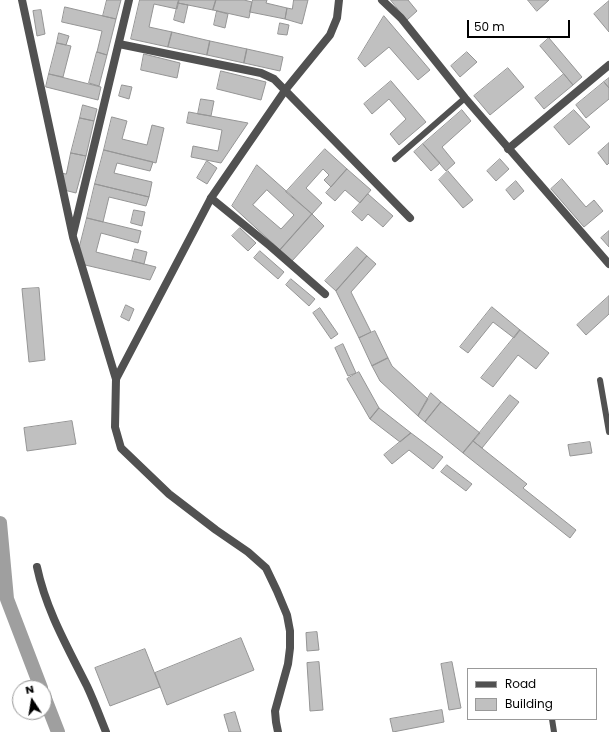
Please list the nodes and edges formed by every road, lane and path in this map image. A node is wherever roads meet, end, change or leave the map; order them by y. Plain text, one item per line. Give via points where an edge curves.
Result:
1 (22, 0) edge
2 (129, 0) edge
3 (339, 0) edge
4 (382, 0) edge
5 (119, 44) junction
6 (609, 65) edge
7 (286, 89) junction
8 (465, 98) junction
9 (508, 149) junction
10 (395, 159) dead end
11 (211, 198) junction
12 (410, 218) dead end
13 (73, 237) junction
14 (609, 264) edge
15 (325, 294) dead end
16 (116, 379) junction
17 (600, 380) dead end
18 (609, 432) edge
19 (37, 567) dead end
20 (552, 720) edge
21 (106, 732) edge
22 (278, 732) edge
23 (554, 732) edge

1 - 13 street
2 - 5 street
3 - 7 street via 337,18 330,34
4 - 8 street via 402,18
5 - 7 street via 261,73 274,78
5 - 13 street
6 - 9 street
7 - 11 street
7 - 12 street
8 - 9 street
8 - 10 lane
9 - 14 street
11 - 15 street
11 - 16 street
13 - 16 street
16 - 22 street via 115,427 120,448 169,494 266,568 277,591 287,615 290,631 288,664 276,711
17 - 18 lane
19 - 21 street via 42,588 60,633
20 - 23 lane

